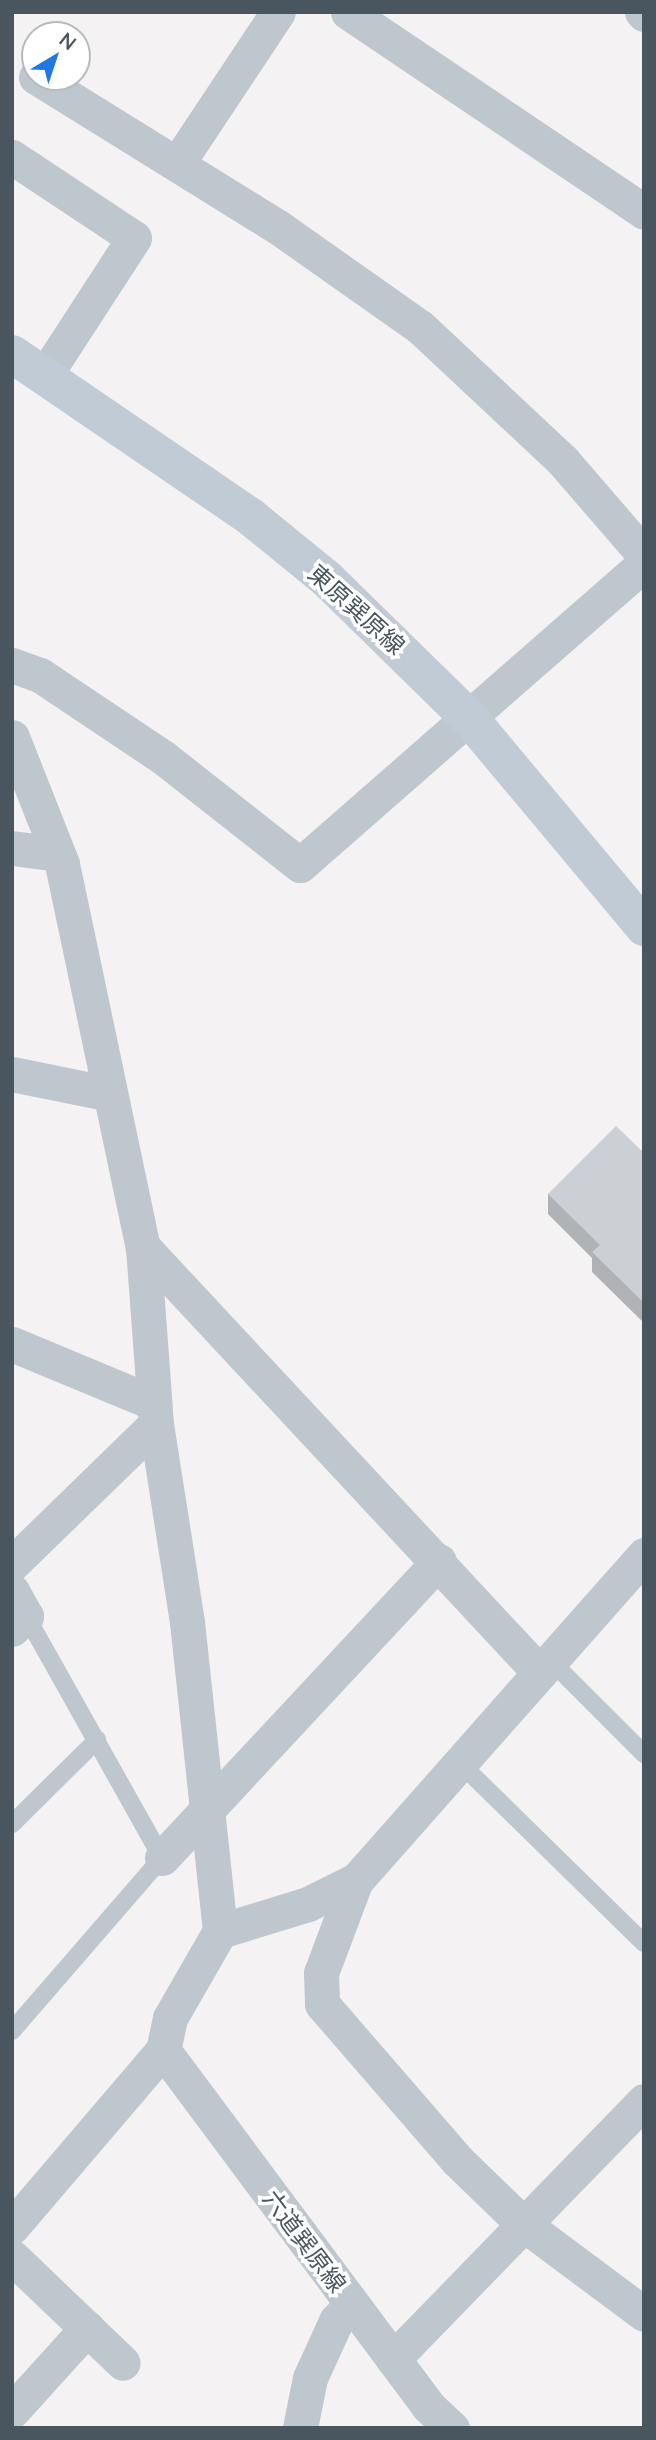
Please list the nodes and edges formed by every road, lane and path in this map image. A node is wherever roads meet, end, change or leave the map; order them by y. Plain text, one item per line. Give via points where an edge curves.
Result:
1 (278, 12) edge
2 (348, 12) edge
3 (58, 91) edge
4 (12, 157) edge
5 (177, 164) junction
6 (644, 212) edge
7 (12, 354) edge
8 (45, 375) junction
9 (644, 555) edge
10 (644, 564) edge
11 (12, 665) edge
12 (471, 720) junction
13 (12, 737) edge
14 (12, 848) edge
15 (58, 854) junction
16 (644, 927) edge
17 (12, 1074) edge
18 (110, 1094) junction
19 (143, 1247) junction
20 (12, 1344) edge
21 (155, 1413) junction
22 (644, 1555) edge
23 (439, 1561) junction
24 (12, 1564) edge
25 (17, 1612) edge
26 (545, 1667) junction
27 (97, 1740) junction
28 (644, 1754) edge
29 (460, 1763) junction
30 (204, 1813) junction
31 (12, 1824) edge
32 (162, 1858) junction
33 (356, 1880) junction
34 (220, 1931) junction
35 (644, 1943) edge
36 (12, 2031) edge
37 (163, 2050) junction
38 (644, 2101) edge
39 (522, 2223) junction
40 (12, 2227) edge
41 (12, 2257) edge
42 (352, 2304) junction
43 (644, 2314) edge
44 (87, 2329) junction
45 (393, 2359) junction
46 (123, 2363) dead end
47 (12, 2411) edge
48 (300, 2428) edge
49 (452, 2428) edge

1 - 5 street
2 - 6 street
3 - 5 street
4 - 8 street via 134,238
5 - 9 street via 420,327 563,461
7 - 8 street, 東原巽原線
8 - 12 street, 東原巽原線 via 263,527 347,597
10 - 12 street
11 - 12 street via 40,675 164,758 300,865
12 - 16 street, 東原巽原線
13 - 15 street
14 - 15 street
15 - 18 street
17 - 18 street
18 - 19 street
19 - 21 street
19 - 23 street
20 - 21 street
21 - 24 street
21 - 30 street via 187,1622
22 - 26 street
23 - 26 street
23 - 30 street
25 - 27 lane
26 - 28 lane
26 - 29 street
27 - 31 lane
27 - 32 lane
29 - 33 street
29 - 35 lane
30 - 32 street
30 - 34 street
32 - 36 lane
33 - 34 street via 308,1904
33 - 39 street via 321,1973 322,2004 457,2161
34 - 37 street via 170,2018
37 - 40 street
37 - 42 street, 六道巽原線
38 - 39 street
39 - 43 street
39 - 45 street
41 - 44 street
42 - 45 street, 六道巽原線
42 - 48 street via 336,2321 310,2378
44 - 46 street
44 - 47 street
45 - 49 street, 六道巽原線

